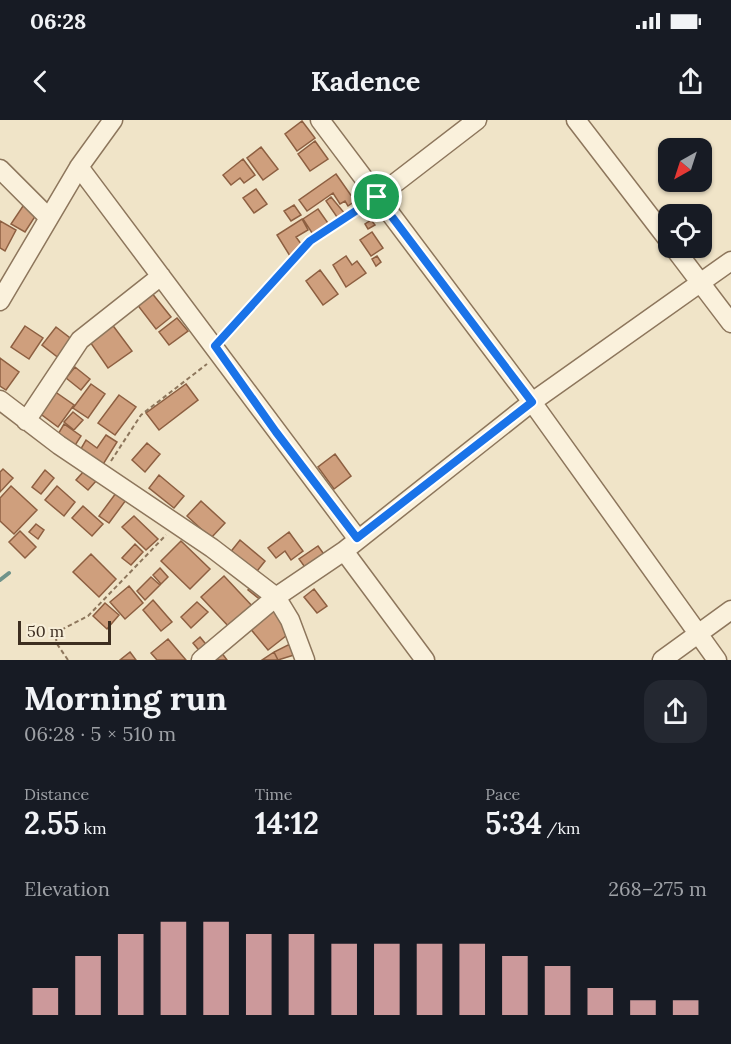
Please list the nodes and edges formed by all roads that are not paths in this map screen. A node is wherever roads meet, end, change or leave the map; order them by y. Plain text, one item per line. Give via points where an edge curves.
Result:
1 (113, 120) edge
2 (320, 120) edge
3 (477, 120) edge
4 (576, 120) edge
5 (79, 167) junction
6 (0, 169) edge
7 (377, 197) junction
8 (48, 217) junction
9 (658, 227) edge
10 (682, 258) edge
11 (731, 261) edge
12 (161, 276) junction
13 (701, 284) junction
14 (0, 301) edge
15 (731, 323) edge
16 (0, 400) edge
17 (532, 402) junction
18 (26, 421) junction
19 (357, 538) junction
20 (344, 551) junction
21 (276, 597) junction
22 (731, 610) edge
23 (698, 634) junction
24 (201, 660) edge
25 (305, 660) edge
26 (425, 660) edge
27 (662, 660) edge
28 (717, 660) edge

1 - 5 street
2 - 7 street
3 - 7 street
4 - 9 street
5 - 8 street
5 - 12 street
6 - 8 street
7 - 17 street
8 - 14 street
10 - 13 street
11 - 13 street
12 - 18 street via 80,340
12 - 19 street
13 - 15 street
13 - 17 street
16 - 18 street
17 - 19 street
17 - 23 street
18 - 21 street
19 - 20 street
20 - 21 street
20 - 26 street
21 - 24 street
21 - 25 street via 290,620
22 - 23 street
23 - 27 street
23 - 28 street

